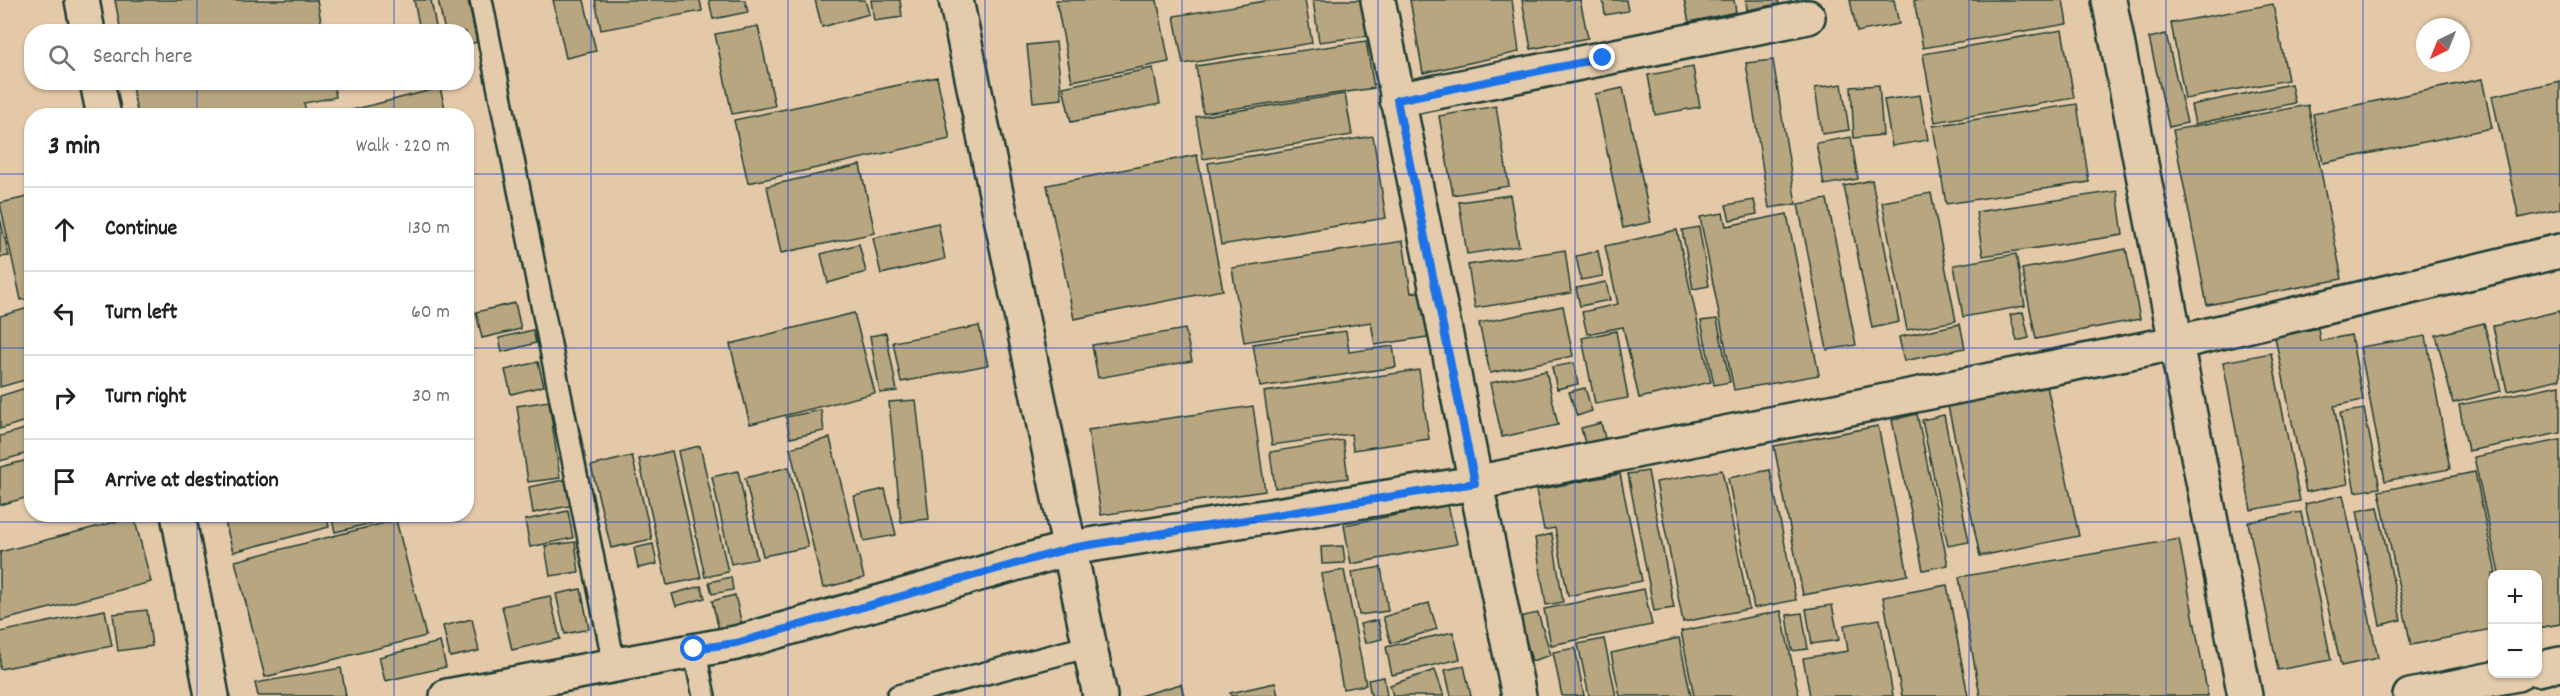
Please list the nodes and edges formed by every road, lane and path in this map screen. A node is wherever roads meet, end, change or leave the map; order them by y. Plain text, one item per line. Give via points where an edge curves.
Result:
1 (82, 0) edge
2 (480, 0) edge
3 (956, 0) edge
4 (1378, 0) edge
5 (2109, 0) edge
6 (1808, 17) dead end
7 (86, 24) edge
8 (99, 90) edge
9 (1397, 100) junction
10 (102, 108) edge
11 (2560, 251) edge
12 (2175, 343) junction
13 (1475, 483) junction
14 (179, 522) edge
15 (1071, 548) junction
16 (1090, 646) junction
17 (694, 649) junction
18 (614, 664) junction
19 (2560, 664) edge
20 (2542, 668) edge
21 (2498, 678) edge
22 (212, 696) edge
23 (447, 696) edge
24 (704, 696) edge
25 (898, 696) edge
26 (1100, 696) edge
27 (1519, 696) edge
28 (2245, 696) edge
29 (2410, 696) edge

1 - 7 street
2 - 18 lane
3 - 15 street
4 - 9 street
5 - 12 street
6 - 9 street
8 - 10 street
9 - 13 street
11 - 12 street
12 - 13 street
12 - 28 street
13 - 15 street
13 - 27 street
14 - 22 street
15 - 16 street
15 - 17 street via 736,643
16 - 25 lane
16 - 26 street
17 - 18 street
17 - 24 lane
18 - 23 street
19 - 20 street
21 - 29 street

